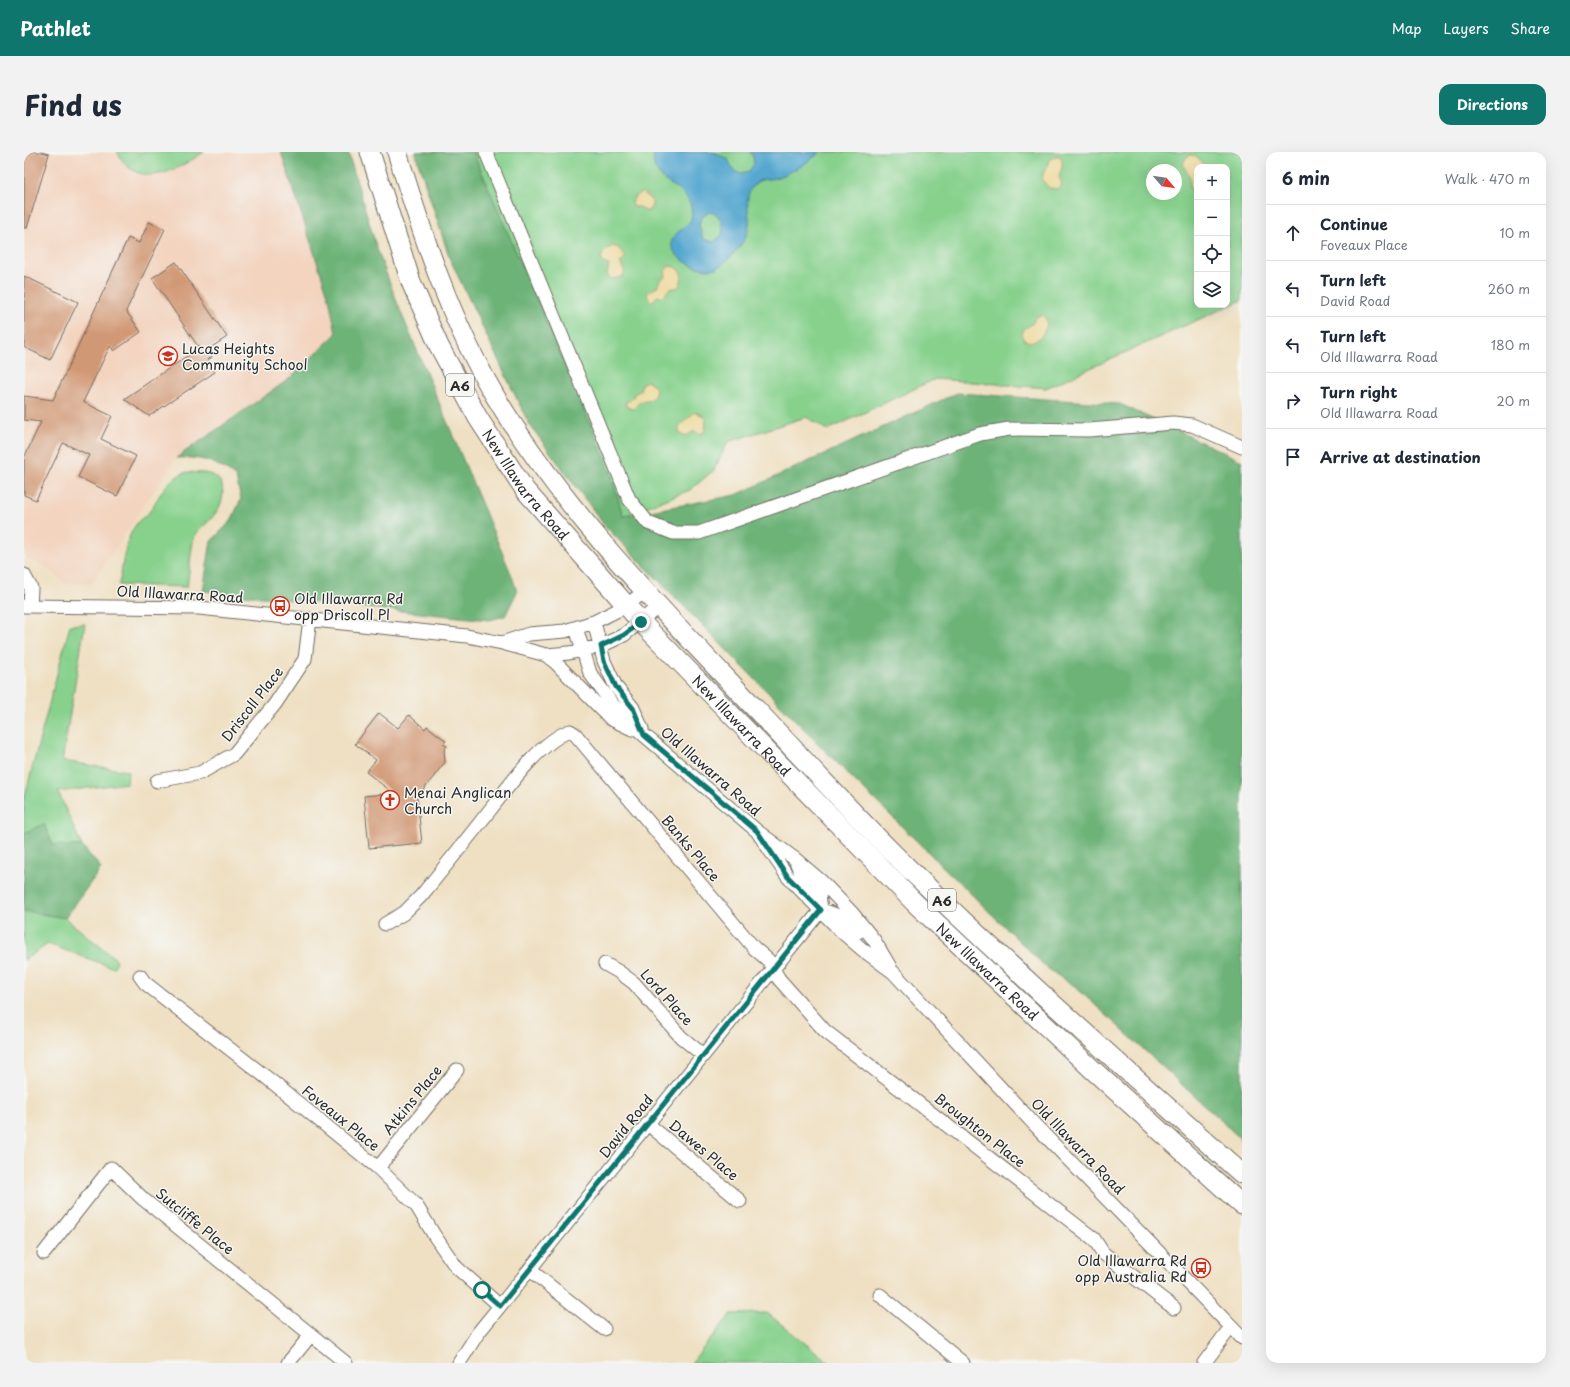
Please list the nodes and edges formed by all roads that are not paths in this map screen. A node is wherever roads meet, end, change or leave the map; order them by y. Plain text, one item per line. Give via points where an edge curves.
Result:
1 (370, 152) edge
2 (397, 152) edge
3 (486, 152) edge
4 (1242, 447) edge
5 (24, 575) edge
6 (645, 591) junction
7 (27, 606) edge
8 (626, 606) junction
9 (659, 606) junction
10 (310, 619) junction
11 (594, 622) junction
12 (641, 622) junction
13 (576, 628) junction
14 (502, 643) junction
15 (601, 646) junction
16 (582, 650) junction
17 (546, 655) junction
18 (644, 735) junction
19 (157, 781) dead end
20 (757, 831) junction
21 (795, 859) junction
22 (821, 910) junction
23 (385, 924) dead end
24 (874, 940) junction
25 (605, 964) dead end
26 (774, 970) junction
27 (893, 972) junction
28 (140, 976) dead end
29 (703, 1055) junction
30 (457, 1070) dead end
31 (648, 1124) junction
32 (378, 1168) junction
33 (1242, 1174) edge
34 (740, 1201) dead end
35 (1242, 1205) edge
36 (44, 1253) dead end
37 (530, 1270) junction
38 (880, 1295) dead end
39 (500, 1306) junction
40 (1174, 1308) dead end
41 (1231, 1327) junction
42 (604, 1329) dead end
43 (310, 1336) junction
44 (1242, 1338) edge
45 (288, 1363) edge
46 (346, 1363) edge
47 (459, 1363) edge
48 (963, 1363) edge
49 (1204, 1363) edge

1 - 8 highway, New Illawarra Road / A6 via 411,282 439,346 478,418 526,490
2 - 6 highway, New Illawarra Road / A6 via 437,274 493,393 549,477 578,515
3 - 4 street via 629,499 648,523 674,533 699,533 980,434 1009,429 1089,430 1173,423 1192,425
5 - 7 street via 31,588
6 - 8 street, Old Illawarra Road
6 - 9 highway, New Illawarra Road / A6
7 - 10 street, Old Illawarra Road via 199,608
8 - 11 street, Old Illawarra Road
8 - 12 highway, New Illawarra Road / A6
9 - 12 street, Old Illawarra Road
9 - 33 highway, New Illawarra Road / A6 via 906,867
10 - 14 street, Old Illawarra Road via 467,636
10 - 19 street, Driscoll Place via 305,659 275,704 234,754 200,773
11 - 13 street, Old Illawarra Road
11 - 15 street, Old Illawarra Road
12 - 15 street, Old Illawarra Road via 624,635
12 - 35 highway, New Illawarra Road / A6 via 915,903
13 - 14 street, Old Illawarra Road via 529,634
13 - 16 street, Old Illawarra Road
14 - 17 street, Old Illawarra Road
15 - 16 street, Old Illawarra Road
15 - 18 street, Old Illawarra Road via 604,661 616,687 633,708
16 - 17 street, Old Illawarra Road
16 - 18 street, Old Illawarra Road via 590,673 599,688
17 - 18 street, Old Illawarra Road via 611,719
18 - 20 street, Old Illawarra Road
20 - 21 street, Old Illawarra Road
20 - 22 street, Old Illawarra Road via 788,877
21 - 22 street via 802,876 819,894
21 - 24 street, Old Illawarra Road via 842,902
22 - 24 street via 838,914 860,933
22 - 26 street, David Road
22 - 27 street, Old Illawarra Road via 863,950
23 - 26 street, Banks Place via 404,913 421,896 524,768 544,748 570,731 586,745
24 - 27 street, Old Illawarra Road
25 - 29 street, Lord Place via 634,983 681,1037
26 - 29 street, David Road
26 - 40 street, Broughton Place via 825,1031 1094,1239 1103,1252
27 - 41 street, Old Illawarra Road via 1039,1129
28 - 32 street, Foveaux Place via 145,983
29 - 31 street, David Road
30 - 32 street, Atkins Place
31 - 34 street, Dawes Place
31 - 37 street, David Road
32 - 39 street, Foveaux Place via 416,1205 456,1267
36 - 43 street, Sutcliffe Place via 111,1168 143,1199
37 - 39 street, David Road
37 - 42 street
38 - 48 street
39 - 47 street, David Road via 478,1333
41 - 44 street, Old Illawarra Road
41 - 49 street
43 - 45 street
43 - 46 street, Sutcliffe Place

